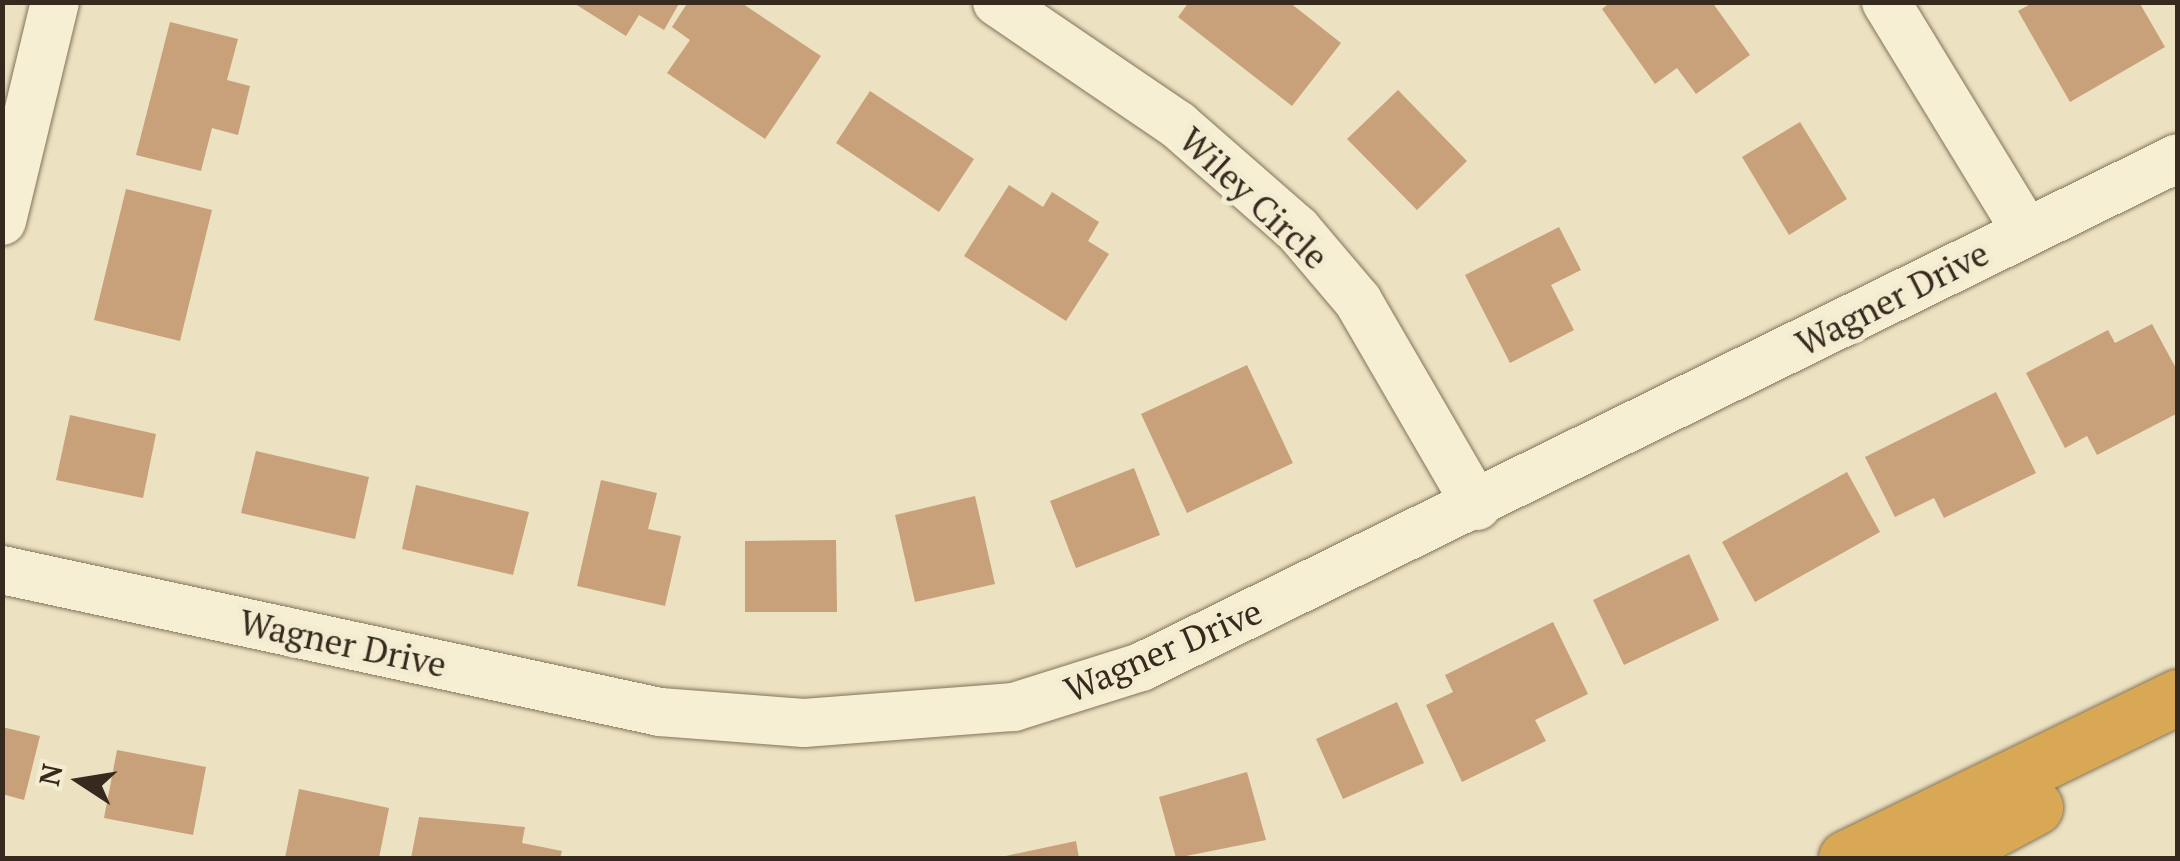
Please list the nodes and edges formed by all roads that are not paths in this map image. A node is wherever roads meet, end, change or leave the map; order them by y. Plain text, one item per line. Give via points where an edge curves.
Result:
1 (56, 2) edge
2 (997, 2) edge
3 (1886, 2) edge
4 (2178, 158) edge
5 (2, 221) edge
6 (2026, 231) junction
7 (1477, 506) junction
8 (2, 570) edge
9 (2178, 696) edge
10 (2178, 728) edge
11 (1846, 858) edge
12 (1940, 858) edge

1 - 5 street
2 - 7 street, Wiley Circle via 1178,125 1298,229 1358,301
3 - 6 street
4 - 6 street, Wagner Drive
6 - 7 street, Wagner Drive
7 - 8 street, Wagner Drive via 1084,690 1014,707 860,720 660,712
9 - 11 highway
10 - 12 highway

